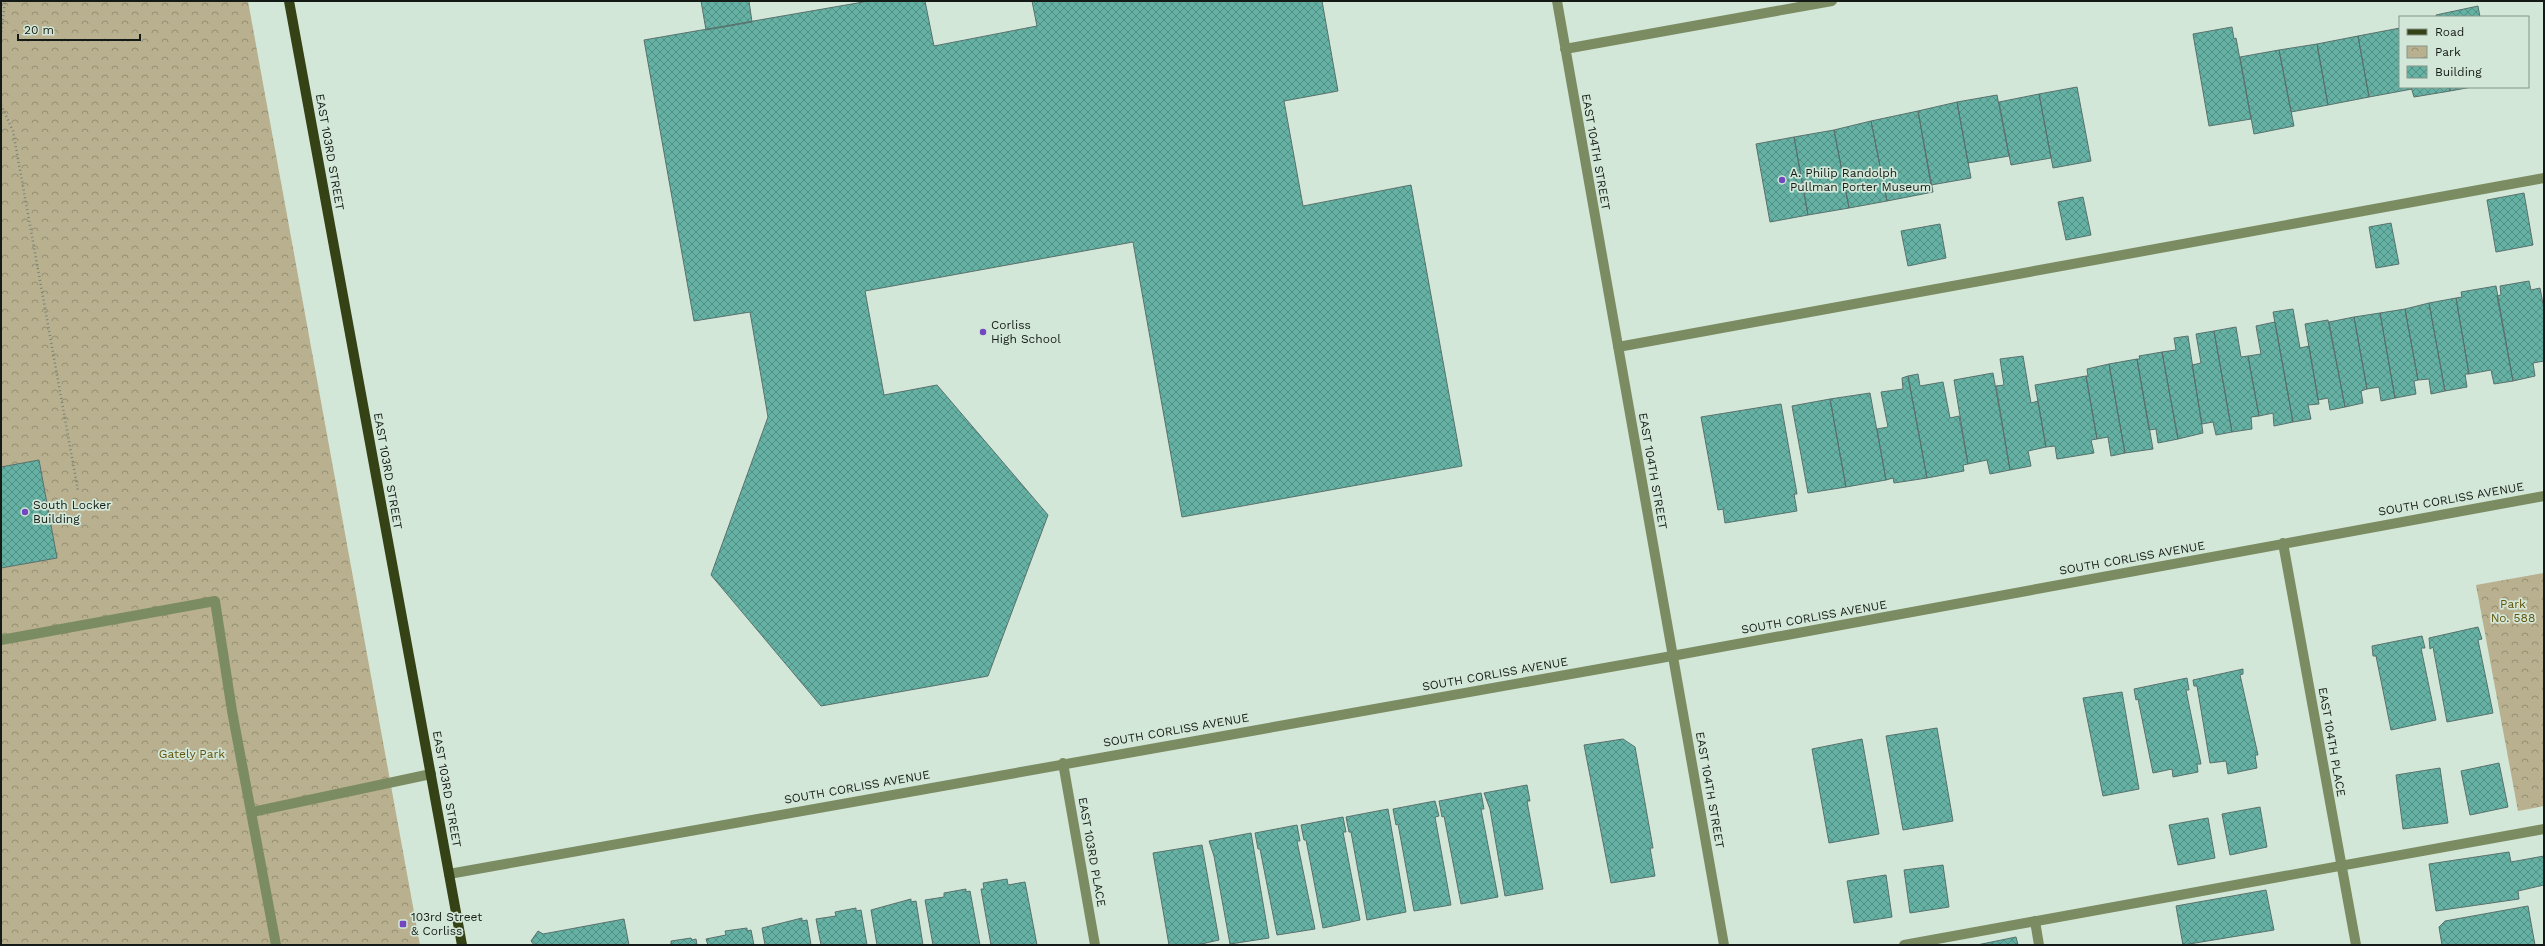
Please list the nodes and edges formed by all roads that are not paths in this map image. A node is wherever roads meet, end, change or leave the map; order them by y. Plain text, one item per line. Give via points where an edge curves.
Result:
1 (289, 1) edge
2 (1557, 1) edge
3 (1832, 1) edge
4 (1565, 49) junction
5 (2544, 178) edge
6 (1618, 347) junction
7 (2544, 496) edge
8 (2283, 543) junction
9 (1, 640) edge
10 (1672, 656) junction
11 (1063, 763) junction
12 (431, 774) junction
13 (252, 812) junction
14 (2544, 829) edge
15 (2342, 866) junction
16 (450, 874) junction
17 (2035, 921) junction
18 (276, 945) edge
19 (462, 945) edge
20 (1095, 945) edge
21 (1724, 945) edge
22 (1904, 945) edge
23 (2039, 945) edge
24 (2356, 945) edge

1 - 12 main road, EAST 103RD STREET
2 - 4 street, EAST 104TH STREET
3 - 4 street
4 - 6 street, EAST 104TH STREET
5 - 6 street
6 - 10 street, EAST 104TH STREET
7 - 8 street, SOUTH CORLISS AVENUE
8 - 10 street, SOUTH CORLISS AVENUE
8 - 15 street, EAST 104TH PLACE
9 - 13 street via 215,601
10 - 11 street, SOUTH CORLISS AVENUE
10 - 21 street, EAST 104TH STREET
11 - 16 street, SOUTH CORLISS AVENUE
11 - 20 street, EAST 103RD PLACE
12 - 13 street
12 - 16 main road, EAST 103RD STREET
13 - 18 street
14 - 15 street
15 - 17 street
15 - 24 street, EAST 104TH PLACE
16 - 19 main road, EAST 103RD STREET
17 - 22 street
17 - 23 street

